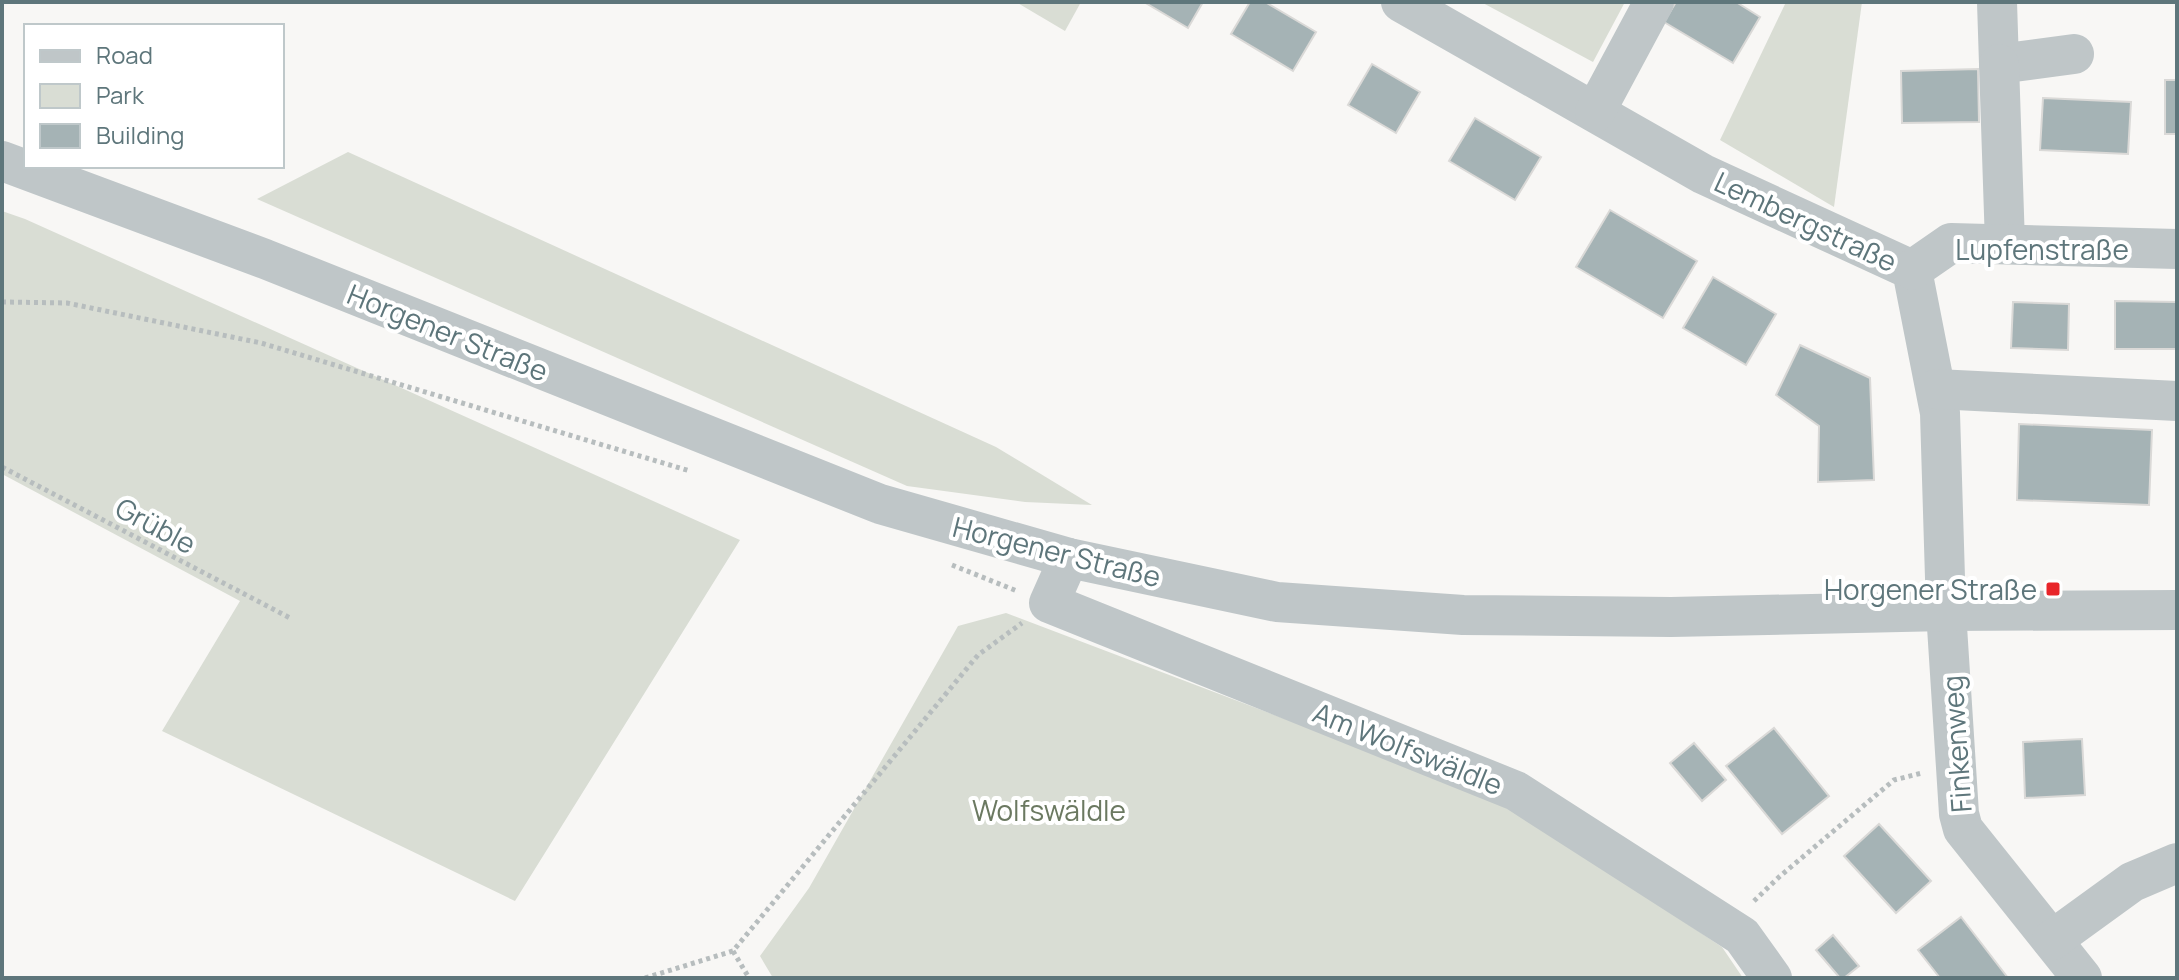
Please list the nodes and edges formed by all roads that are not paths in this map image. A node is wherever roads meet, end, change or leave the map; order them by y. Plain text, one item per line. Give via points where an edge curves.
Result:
1 (1401, 2) edge
2 (1654, 2) edge
3 (1997, 2) edge
4 (2074, 54) dead end
5 (1999, 64) junction
6 (1595, 112) junction
7 (2, 161) edge
8 (2005, 244) junction
9 (2177, 249) edge
10 (1912, 270) junction
11 (1936, 389) junction
12 (2177, 401) edge
13 (1069, 558) junction
14 (2177, 610) edge
15 (1946, 611) junction
16 (2177, 863) edge
17 (2052, 940) junction
18 (1772, 978) edge
19 (2082, 978) edge

1 - 6 street, Lembergstraße
2 - 6 street
3 - 5 street
4 - 5 street
5 - 8 street
6 - 10 street, Lembergstraße via 1703,174
7 - 13 street, Horgener Straße via 265,259 880,504
8 - 9 street, Lupfenstraße
8 - 10 street, Lupfenstraße via 1951,243
10 - 11 street, Lembergstraße
11 - 12 street
11 - 15 street, Lembergstraße
13 - 15 street, Horgener Straße via 1277,602 1463,615
13 - 18 street, Am Wolfswäldle via 1049,603 1516,791 1742,936
14 - 15 street, Horgener Straße
15 - 17 street, Finkenweg via 1963,829
16 - 17 street via 2132,882
17 - 19 street, Finkenweg

